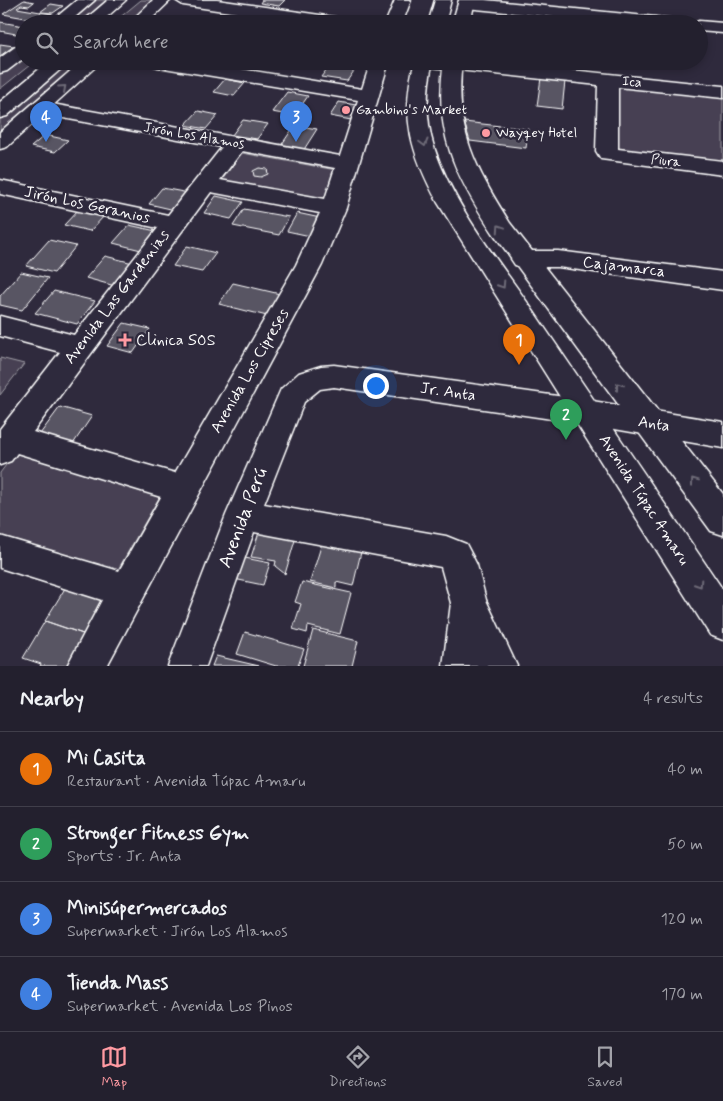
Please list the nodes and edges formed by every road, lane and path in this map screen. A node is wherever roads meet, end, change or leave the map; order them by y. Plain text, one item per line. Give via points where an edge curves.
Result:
1 (87, 0) edge
2 (118, 0) edge
3 (135, 0) edge
4 (163, 0) edge
5 (183, 0) edge
6 (403, 0) edge
7 (443, 0) edge
8 (466, 2) edge
9 (68, 15) edge
10 (99, 15) edge
11 (117, 15) edge
12 (146, 15) edge
13 (285, 15) edge
14 (397, 15) edge
15 (439, 15) edge
16 (463, 15) edge
17 (590, 15) edge
18 (708, 27) edge
19 (723, 28) edge
20 (15, 56) edge
21 (0, 67) edge
22 (30, 70) edge
23 (50, 70) edge
24 (83, 70) edge
25 (212, 70) edge
26 (377, 70) edge
27 (422, 70) edge
28 (446, 70) edge
29 (517, 70) edge
30 (608, 80) junction
31 (723, 92) edge
32 (0, 94) edge
33 (368, 96) junction
34 (41, 108) junction
35 (0, 112) edge
36 (0, 143) edge
37 (236, 144) junction
38 (348, 164) junction
39 (723, 168) edge
40 (205, 184) junction
41 (0, 187) edge
42 (334, 208) junction
43 (173, 224) junction
44 (524, 259) junction
45 (723, 280) edge
46 (0, 326) edge
47 (79, 347) junction
48 (311, 380) joint
49 (586, 412) junction
50 (650, 424) junction
51 (723, 435) edge
52 (5, 445) edge
53 (182, 489) junction
54 (243, 515) junction
55 (723, 520) edge
56 (0, 552) edge
57 (127, 591) junction
58 (469, 603) junction
59 (723, 622) edge
60 (86, 666) edge
61 (187, 666) edge
62 (462, 666) edge
63 (498, 666) edge

1 - 9 main road
2 - 10 main road
3 - 11 main road
4 - 12 main road
5 - 13 main road
6 - 14 main road
7 - 15 main road
8 - 16 main road
8 - 17 main road
18 - 19 main road
20 - 21 main road
22 - 32 main road
23 - 35 main road
34 -> 24 main road
25 - 33 main road
26 - 33 main road, Avenida Los Cipreses
27 -> 49 main road, Avenida Túpac Amaru via 417,108 426,151 437,177 458,216
44 -> 28 main road via 487,207 453,135
29 - 30 main road, Ica
30 - 31 main road, Ica
30 - 39 main road, Piura via 609,154
33 - 38 main road, Avenida Los Cipreses
34 - 36 main road
34 - 37 main road, Jirón Los Alamos
37 - 38 main road, Jirón Los Alamos
37 - 40 main road, Avenida Las Gardenias
38 - 42 main road, Avenida Los Cipreses
40 - 42 main road
40 - 43 main road, Avenida Las Gardenias
41 - 43 main road, Jirón Los Geranios
42 - 53 main road, Avenida Los Cipreses via 296,290
43 - 47 main road, Avenida Las Gardenias
44 - 45 main road, Cajamarca via 558,259
50 -> 44 main road
46 - 47 main road
47 - 52 main road, Avenida Las Gardenias
48 - 49 main road, Jr. Anta via 334,376
48 - 54 main road, Avenida Perú via 290,396
49 - 50 main road, Anta
49 -> 59 main road, Avenida Túpac Amaru
50 - 51 main road, Anta
55 -> 50 main road
52 - 53 main road
53 - 57 main road, Avenida Los Cipreses
54 - 58 main road via 446,552 454,556 459,565
54 - 61 main road, Avenida Perú
56 - 57 main road
57 - 60 main road, Avenida Los Cipreses
58 - 62 main road
58 - 63 main road

